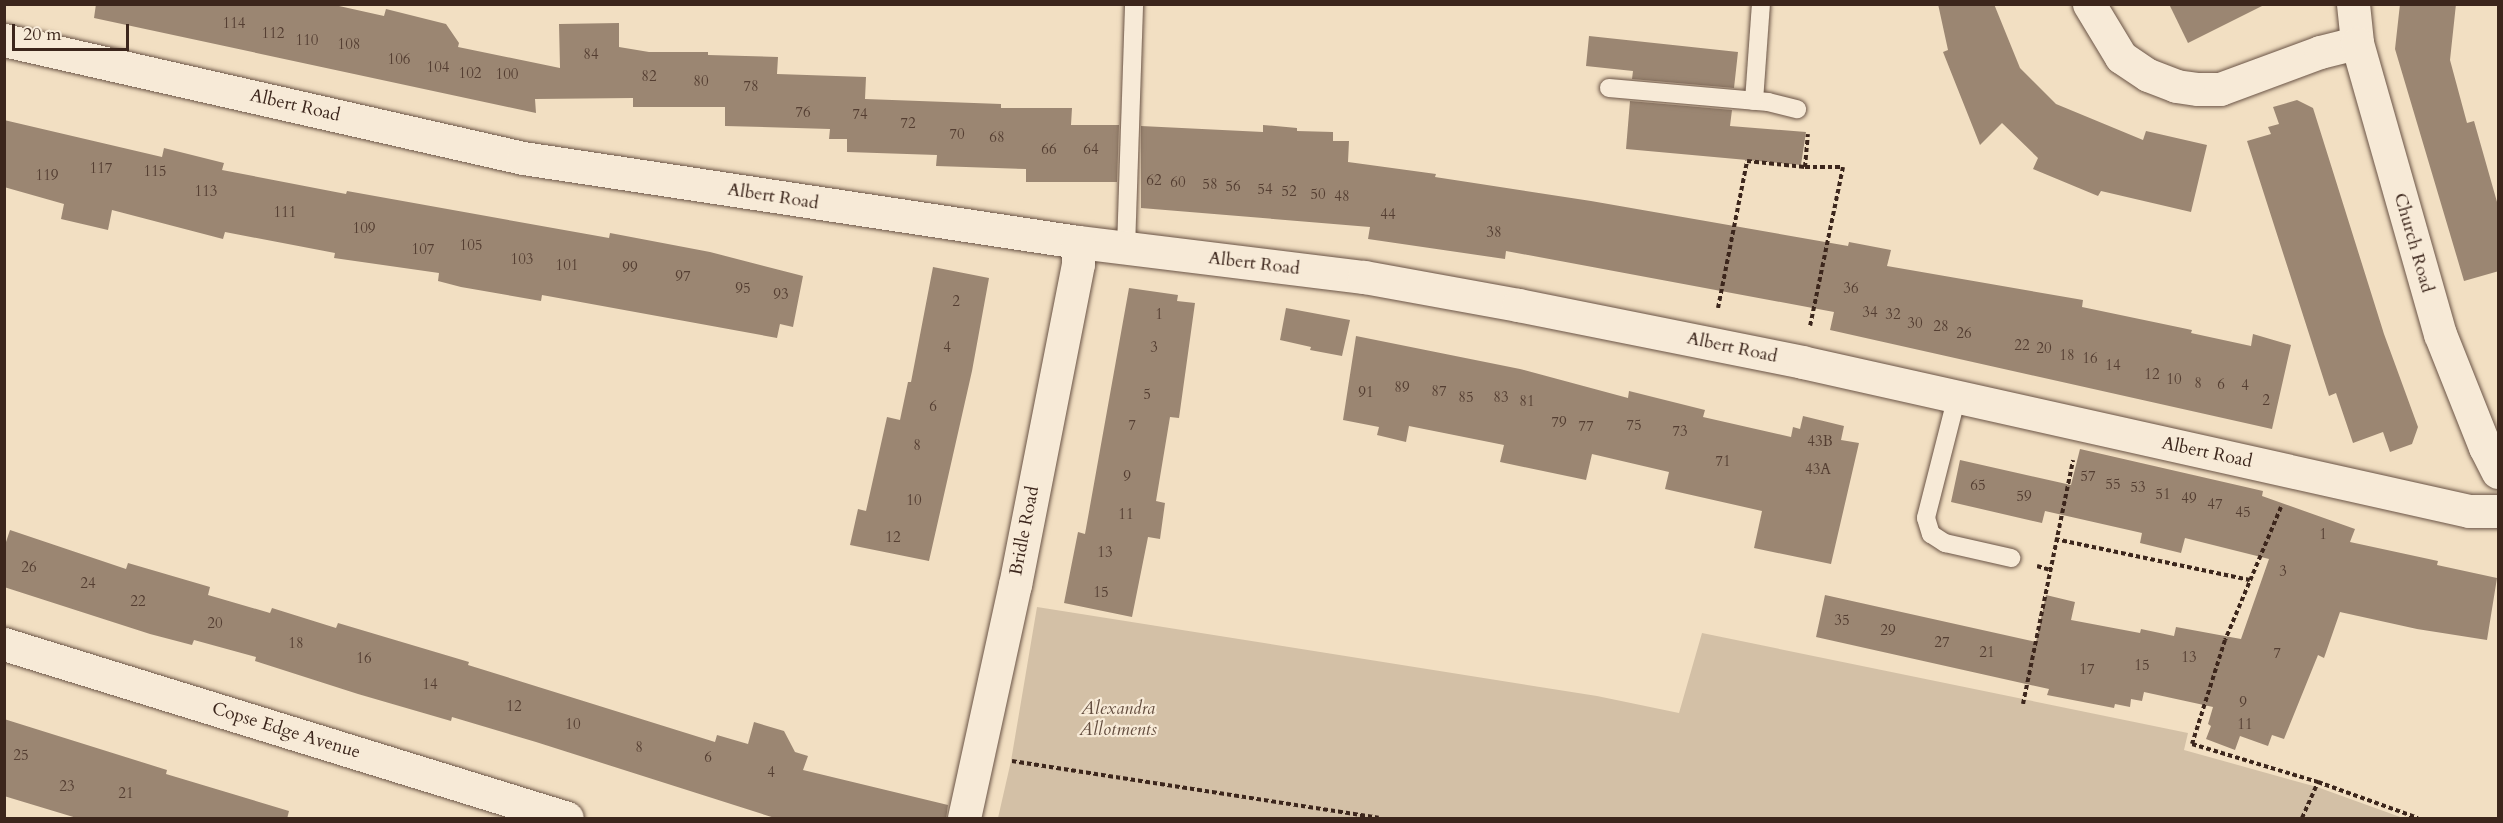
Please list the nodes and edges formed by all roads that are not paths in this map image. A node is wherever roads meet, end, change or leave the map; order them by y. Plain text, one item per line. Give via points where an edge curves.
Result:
1 (1134, 4) edge
2 (1761, 4) edge
3 (2089, 4) edge
4 (2353, 4) edge
5 (4, 40) edge
6 (2357, 43) junction
7 (1609, 88) dead end
8 (1754, 101) junction
9 (1797, 109) road end
10 (1078, 242) junction
11 (1126, 248) junction
12 (1957, 396) junction
13 (2499, 472) edge
14 (2499, 511) edge
15 (2010, 558) dead end
16 (4, 644) edge
17 (567, 819) edge
18 (964, 819) edge

1 - 11 lane
2 - 8 lane
3 - 6 street via 2121,57 2148,75 2176,86 2220,88 2320,51
4 - 6 street, Church Road
5 - 10 street, Albert Road via 523,158
6 - 13 street, Church Road via 2440,334 2485,447
7 - 8 lane
8 - 9 lane
10 - 11 street, Albert Road
10 - 18 street, Bridle Road via 1078,264
11 - 12 street, Albert Road via 1364,277 1711,343
12 - 14 street, Albert Road via 2469,512
12 - 15 lane via 1926,518 1931,534 1945,543
16 - 17 street, Copse Edge Avenue

